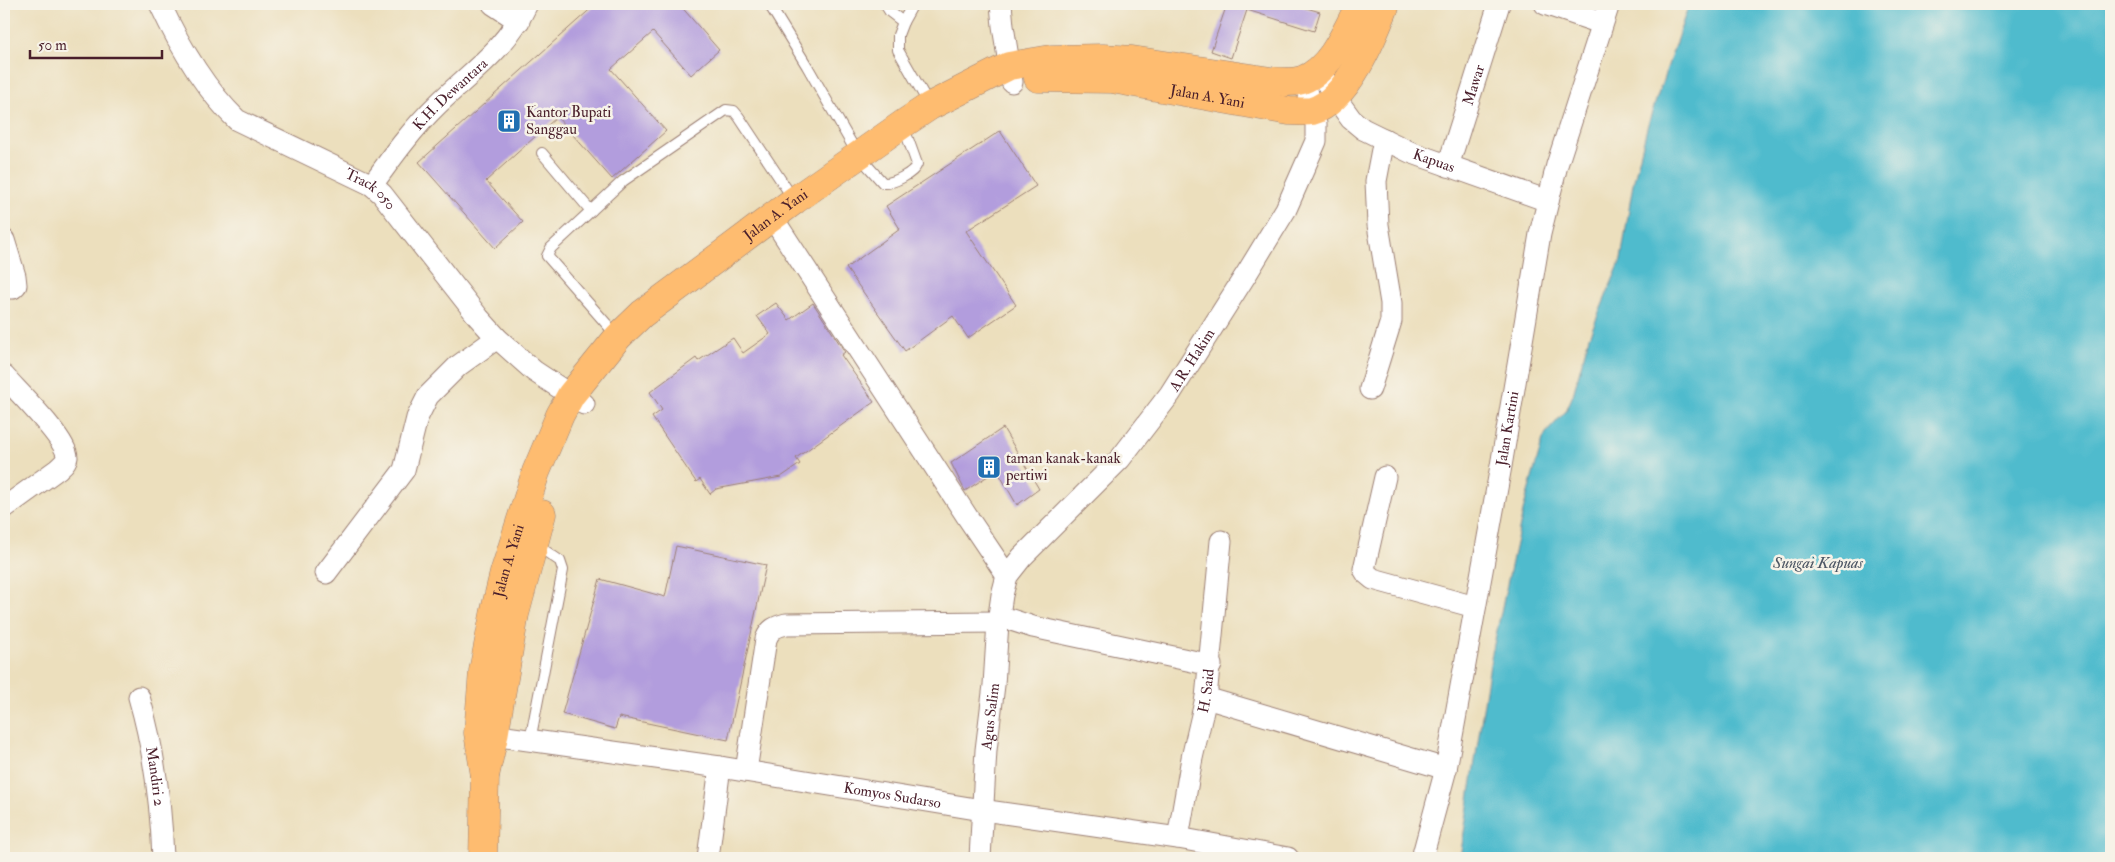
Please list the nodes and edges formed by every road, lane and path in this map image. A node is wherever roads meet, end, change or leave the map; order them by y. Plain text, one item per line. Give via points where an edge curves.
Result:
1 (160, 4) edge
2 (769, 4) edge
3 (885, 4) edge
4 (913, 4) edge
5 (1002, 4) edge
6 (1360, 4) edge
7 (1386, 4) edge
8 (1500, 4) edge
9 (1545, 4) edge
10 (509, 8) edge
11 (1605, 13) edge
12 (903, 22) junction
13 (1011, 74) junction
14 (1311, 75) junction
15 (1324, 104) junction
16 (930, 106) junction
17 (903, 124) junction
18 (1384, 139) junction
19 (542, 153) dead end
20 (858, 155) junction
21 (1448, 166) junction
22 (372, 185) junction
23 (795, 200) junction
24 (1548, 201) junction
25 (591, 210) junction
26 (772, 217) junction
27 (4, 240) edge
28 (4, 288) edge
29 (618, 337) junction
30 (497, 338) junction
31 (4, 376) edge
32 (1370, 389) dead end
33 (577, 400) junction
34 (1385, 477) dead end
35 (4, 508) edge
36 (1221, 541) dead end
37 (534, 543) junction
38 (326, 573) dead end
39 (1007, 576) junction
40 (1475, 607) junction
41 (999, 619) junction
42 (1211, 665) junction
43 (139, 697) dead end
44 (1206, 698) junction
45 (486, 735) junction
46 (530, 741) junction
47 (720, 767) junction
48 (1446, 769) junction
49 (746, 771) junction
50 (982, 810) junction
51 (1178, 838) junction
52 (163, 858) edge
53 (483, 858) edge
54 (708, 858) edge
55 (980, 858) edge
56 (1288, 858) edge
57 (1422, 858) edge

1 - 22 street, Track 050 via 202,76 222,106 237,120
2 - 20 lane
3 - 12 lane
4 - 12 lane
5 - 13 street
6 - 14 highway via 1332,56
7 - 15 highway via 1364,55 1346,84
8 - 21 street, Mawar
9 - 11 street
10 - 22 street, K.H. Dewantara via 502,44 424,119
11 - 24 street, Jalan Kartini
12 - 16 lane via 898,35 898,50
13 - 14 highway, Jalan A. Yani via 1051,59 1103,58 1271,82 1291,82
13 - 15 highway, Jalan A. Yani via 1112,79 1288,111
13 - 16 highway, Jalan A. Yani via 971,86
14 - 15 street
15 - 18 street, Kapuas
15 - 39 street, A.R. Hakim via 1316,124 1316,141 1290,201 1170,394 1120,459
16 - 17 highway, Jalan A. Yani
17 - 20 highway, Jalan A. Yani
17 - 20 lane via 917,160 915,169 889,184 883,183
18 - 21 street, Kapuas
18 - 32 street via 1376,198 1391,321
19 - 25 lane
20 - 23 highway, Jalan A. Yani
21 - 24 street, Kapuas
22 - 30 street, Track 050
23 - 25 lane via 739,117 734,111 726,110 623,181
23 - 26 highway, Jalan A. Yani
24 - 40 street, Jalan Kartini
25 - 29 lane via 551,248 547,256
26 - 29 highway, Jalan A. Yani via 662,297
26 - 39 street
27 - 28 street via 16,276 16,285
29 - 33 highway, Jalan A. Yani via 597,364
30 - 33 street, Track 050 via 534,371
30 - 38 street via 458,366 428,396 417,418 404,470
31 - 35 street via 54,431 67,456 66,462 58,469
33 - 37 highway, Jalan A. Yani
33 - 45 highway, Jalan A. Yani via 560,415 536,472 504,573 483,671
34 - 40 street via 1364,569 1367,574 1373,579
36 - 42 street, H. Said
37 - 45 highway, Jalan A. Yani
37 - 46 lane via 560,560 563,570
39 - 41 street, Agus Salim
40 - 48 street, Jalan Kartini
41 - 42 street
41 - 49 street via 776,626 766,639
41 - 50 street, Agus Salim
42 - 44 street, H. Said
43 - 52 street, Mandiri 2 via 158,790
44 - 48 street
44 - 51 street, H. Said
45 - 46 street, Komyos Sudarso
45 - 53 highway, Jalan A. Yani
46 - 47 street, Komyos Sudarso
47 - 49 street, Komyos Sudarso
47 - 54 street
48 - 57 street, Jalan Kartini
49 - 50 street, Komyos Sudarso
50 - 51 street, Komyos Sudarso
50 - 55 street, Agus Salim
51 - 56 street, Komyos Sudarso

